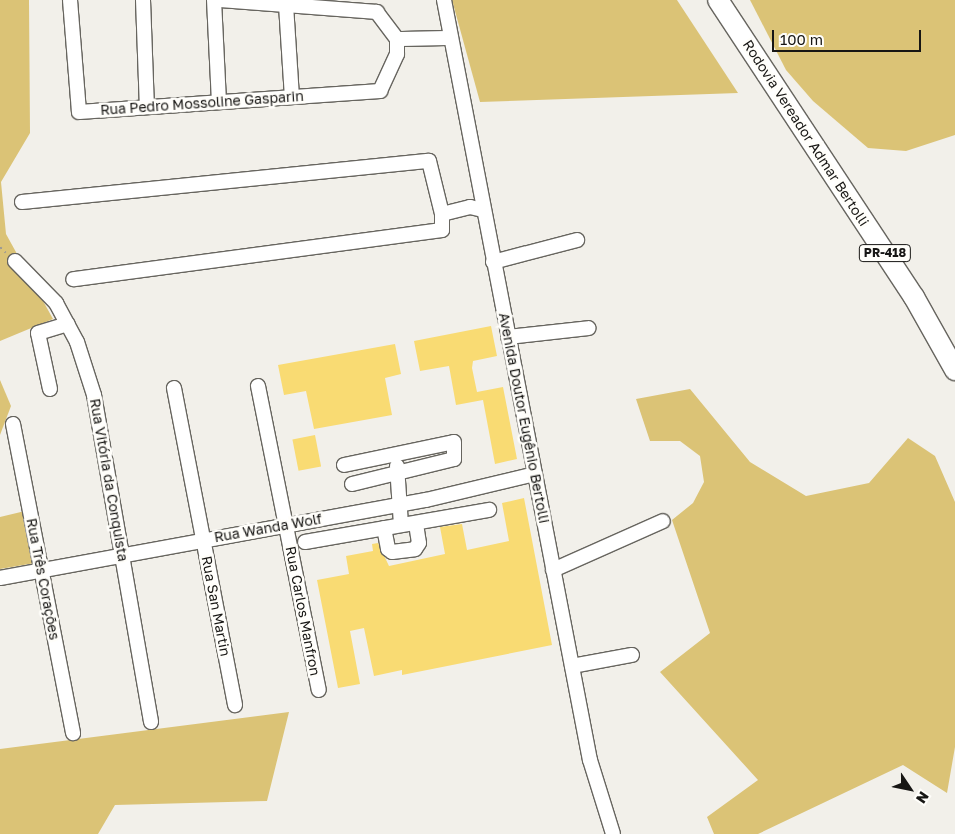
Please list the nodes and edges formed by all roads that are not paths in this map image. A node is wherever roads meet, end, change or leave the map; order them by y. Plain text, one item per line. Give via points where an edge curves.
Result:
1 (70, 0) edge
2 (143, 0) edge
3 (214, 0) edge
4 (220, 0) edge
5 (444, 0) edge
6 (718, 0) edge
7 (286, 5) junction
8 (451, 38) junction
9 (397, 40) junction
10 (292, 97) junction
11 (219, 102) junction
12 (147, 107) junction
13 (22, 202) dead end
14 (483, 210) junction
15 (442, 214) junction
16 (577, 240) dead end
17 (15, 262) dead end
18 (493, 262) junction
19 (73, 279) dead end
20 (68, 324) junction
21 (589, 328) dead end
22 (508, 337) junction
23 (955, 370) edge
24 (258, 386) dead end
25 (174, 388) dead end
26 (50, 389) dead end
27 (12, 424) dead end
28 (396, 454) junction
29 (344, 465) dead end
30 (398, 474) junction
31 (535, 474) junction
32 (352, 484) dead end
33 (399, 505) junction
34 (489, 510) dead end
35 (663, 521) dead end
36 (416, 523) junction
37 (286, 524) junction
38 (401, 525) junction
39 (384, 528) junction
40 (203, 540) junction
41 (305, 542) dead end
42 (123, 556) junction
43 (41, 570) junction
44 (553, 570) junction
45 (0, 578) edge
46 (632, 655) dead end
47 (572, 666) junction
48 (319, 690) dead end
49 (235, 706) dead end
50 (151, 722) dead end
51 (72, 733) dead end
52 (613, 834) edge

1 - 12 street, Rua Pedro Mossoline Gasparin via 79,112
2 - 12 street
3 - 11 street
4 - 7 street
5 - 8 street, Avenida Doutor Eugênio Bertolli
6 - 23 highway, Rodovia Vereador Admar Bertolli / PR-418 via 914,297
7 - 9 street via 377,12
7 - 10 street
8 - 9 street
8 - 14 street, Avenida Doutor Eugênio Bertolli
9 - 10 street, Rua Pedro Mossoline Gasparin via 397,54 380,91
10 - 11 street, Rua Pedro Mossoline Gasparin
11 - 12 street, Rua Pedro Mossoline Gasparin
13 - 15 street via 429,161
14 - 15 street via 470,208
14 - 18 street, Avenida Doutor Eugênio Bertolli
15 - 19 street via 442,230
16 - 18 street
17 - 20 street, Rua Vitória da Conquista via 56,303
18 - 22 street, Avenida Doutor Eugênio Bertolli via 490,279
20 - 26 street via 38,333
20 - 42 street, Rua Vitória da Conquista via 94,395
21 - 22 street
22 - 31 street, Avenida Doutor Eugênio Bertolli
24 - 37 street, Rua Carlos Manfron
25 - 40 street, Rua San Martin
27 - 43 street, Rua Três Corações
28 - 29 street
28 - 30 street
28 - 30 street via 454,442 454,459
30 - 32 street
30 - 33 street
31 - 33 street, Rua Wanda Wolf
31 - 44 street, Avenida Doutor Eugênio Bertolli
33 - 37 street, Rua Wanda Wolf
33 - 38 street
34 - 36 street
35 - 44 street
36 - 38 street
36 - 39 street via 419,543 415,549 392,552 388,549
37 - 40 street, Rua Wanda Wolf
37 - 48 street, Rua Carlos Manfron
38 - 39 street
39 - 41 street
40 - 42 street, Rua Wanda Wolf
40 - 49 street, Rua San Martin
42 - 43 street, Rua Wanda Wolf
42 - 50 street, Rua Vitória da Conquista
43 - 45 street, Rua Wanda Wolf
43 - 51 street, Rua Três Corações
44 - 47 street, Avenida Doutor Eugênio Bertolli
46 - 47 street
47 - 52 street, Avenida Doutor Eugênio Bertolli via 595,782

